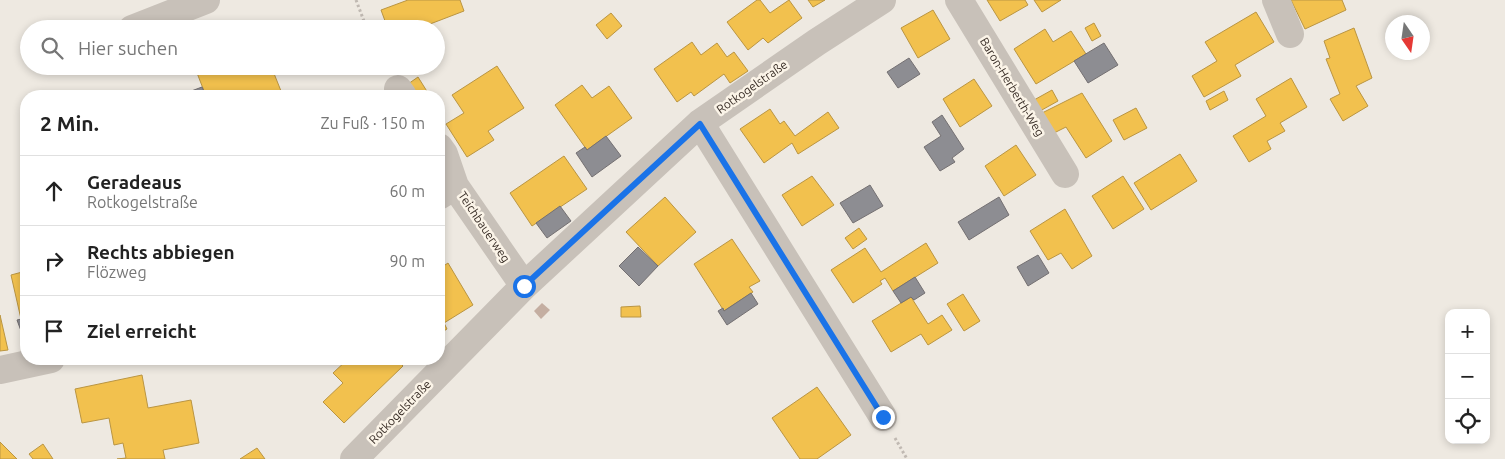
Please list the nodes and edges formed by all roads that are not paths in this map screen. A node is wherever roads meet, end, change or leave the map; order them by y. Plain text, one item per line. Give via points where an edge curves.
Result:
1 (206, 0) edge
2 (882, 0) edge
3 (959, 0) edge
4 (1276, 0) edge
5 (155, 20) edge
6 (1290, 34) dead end
7 (700, 124) junction
8 (445, 166) edge
9 (1065, 174) dead end
10 (447, 191) edge
11 (524, 286) junction
12 (23, 365) edge
13 (0, 370) edge
14 (883, 417) dead end
15 (354, 459) edge

1 - 5 street
2 - 7 street, Rotkogelstraße
3 - 9 street, Baron-Herberth-Weg
4 - 6 street
7 - 11 street, Rotkogelstraße
7 - 14 street
8 - 10 street, Teichbauerweg
10 - 11 street, Teichbauerweg
11 - 15 street, Rotkogelstraße
12 - 13 street

